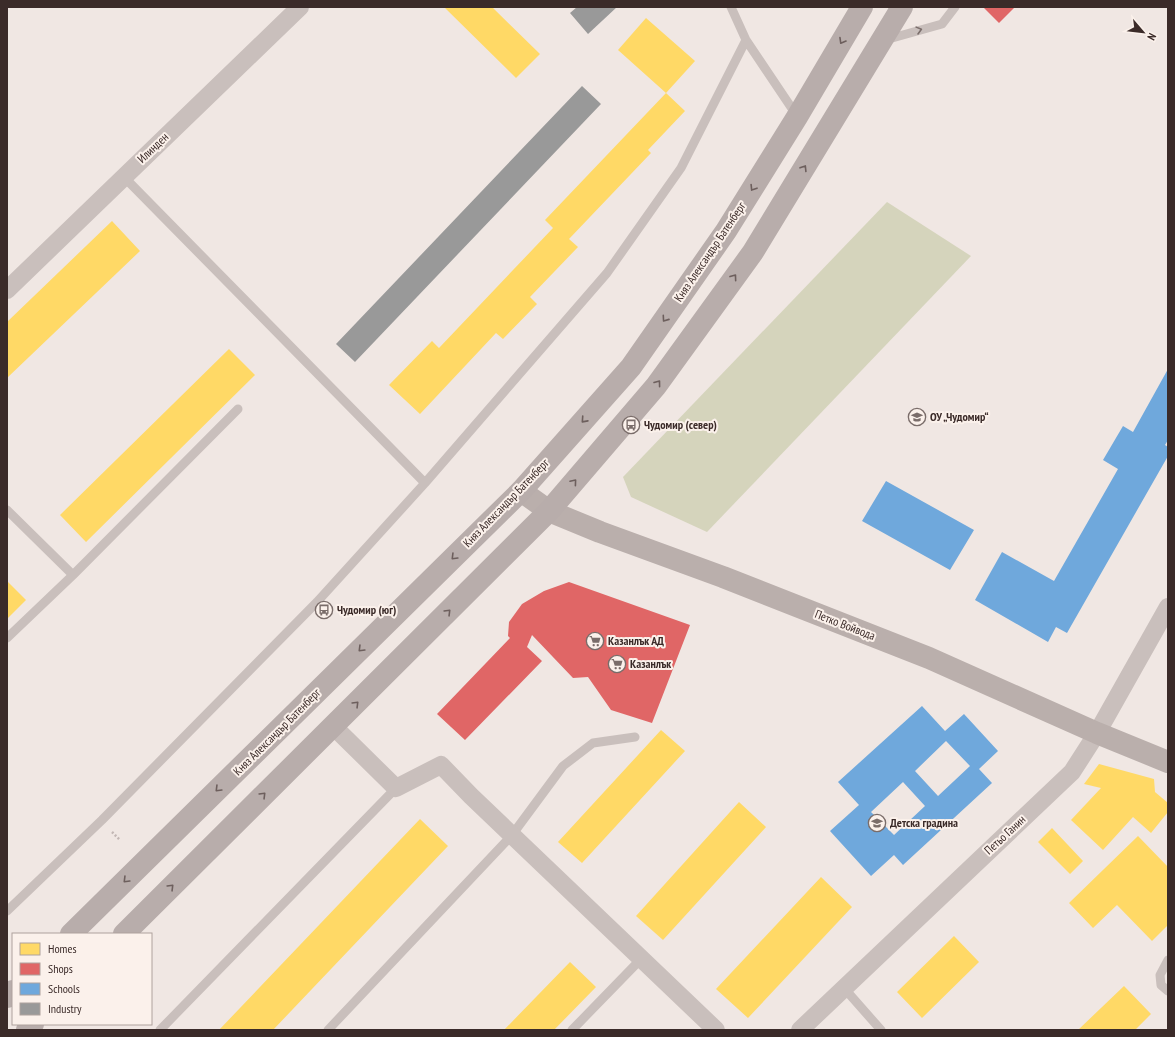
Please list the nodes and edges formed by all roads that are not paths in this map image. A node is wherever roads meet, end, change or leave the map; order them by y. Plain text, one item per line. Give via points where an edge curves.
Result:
1 (300, 7) edge
2 (731, 7) edge
3 (862, 7) edge
4 (902, 7) edge
5 (955, 7) edge
6 (746, 40) junction
7 (882, 41) junction
8 (797, 117) junction
9 (124, 177) junction
10 (7, 290) edge
11 (238, 409) dead end
12 (425, 483) junction
13 (521, 491) junction
14 (7, 510) edge
15 (549, 511) junction
16 (73, 576) junction
17 (1168, 607) edge
18 (7, 638) edge
19 (333, 726) junction
20 (1097, 733) junction
21 (635, 737) dead end
22 (1168, 762) edge
23 (396, 788) junction
24 (512, 835) junction
25 (7, 911) edge
26 (72, 933) edge
27 (125, 933) edge
28 (641, 958) junction
29 (1168, 960) edge
30 (844, 988) junction
31 (1168, 991) edge
32 (160, 1030) edge
33 (328, 1030) edge
34 (572, 1030) edge
35 (716, 1030) edge
36 (800, 1030) edge
37 (881, 1030) edge

1 - 9 street, Илинден
2 - 6 lane
3 -> 8 main road, Княз Александър Батенберг
4 - 7 main road
7 -> 5 lane via 942,24
6 - 8 lane
6 - 12 lane via 681,168 607,273
15 -> 7 main road via 656,386 753,252
8 -> 13 main road, Княз Александър Батенберг via 726,231 631,367
9 - 10 street, Илинден
9 - 12 lane
11 - 16 lane
12 - 25 lane via 317,602 102,820
13 - 15 street, Петко Войвода
13 -> 26 main road, Княз Александър Батенберг
14 - 16 lane
19 -> 15 main road
15 - 20 street, Петко Войвода via 930,658
16 - 18 lane
17 - 20 street, Петьо Ганин
19 - 23 street
27 -> 19 main road
20 - 22 street, Петко Войвода
20 - 30 street, Петьо Ганин via 1072,772
21 - 24 lane via 593,744 563,766
23 - 24 street via 441,765
23 - 32 lane
24 - 28 street
24 - 33 lane
28 - 34 lane
28 - 35 street
29 - 31 lane via 1160,975 1161,985
30 - 36 street, Петьо Ганин
30 - 37 lane

